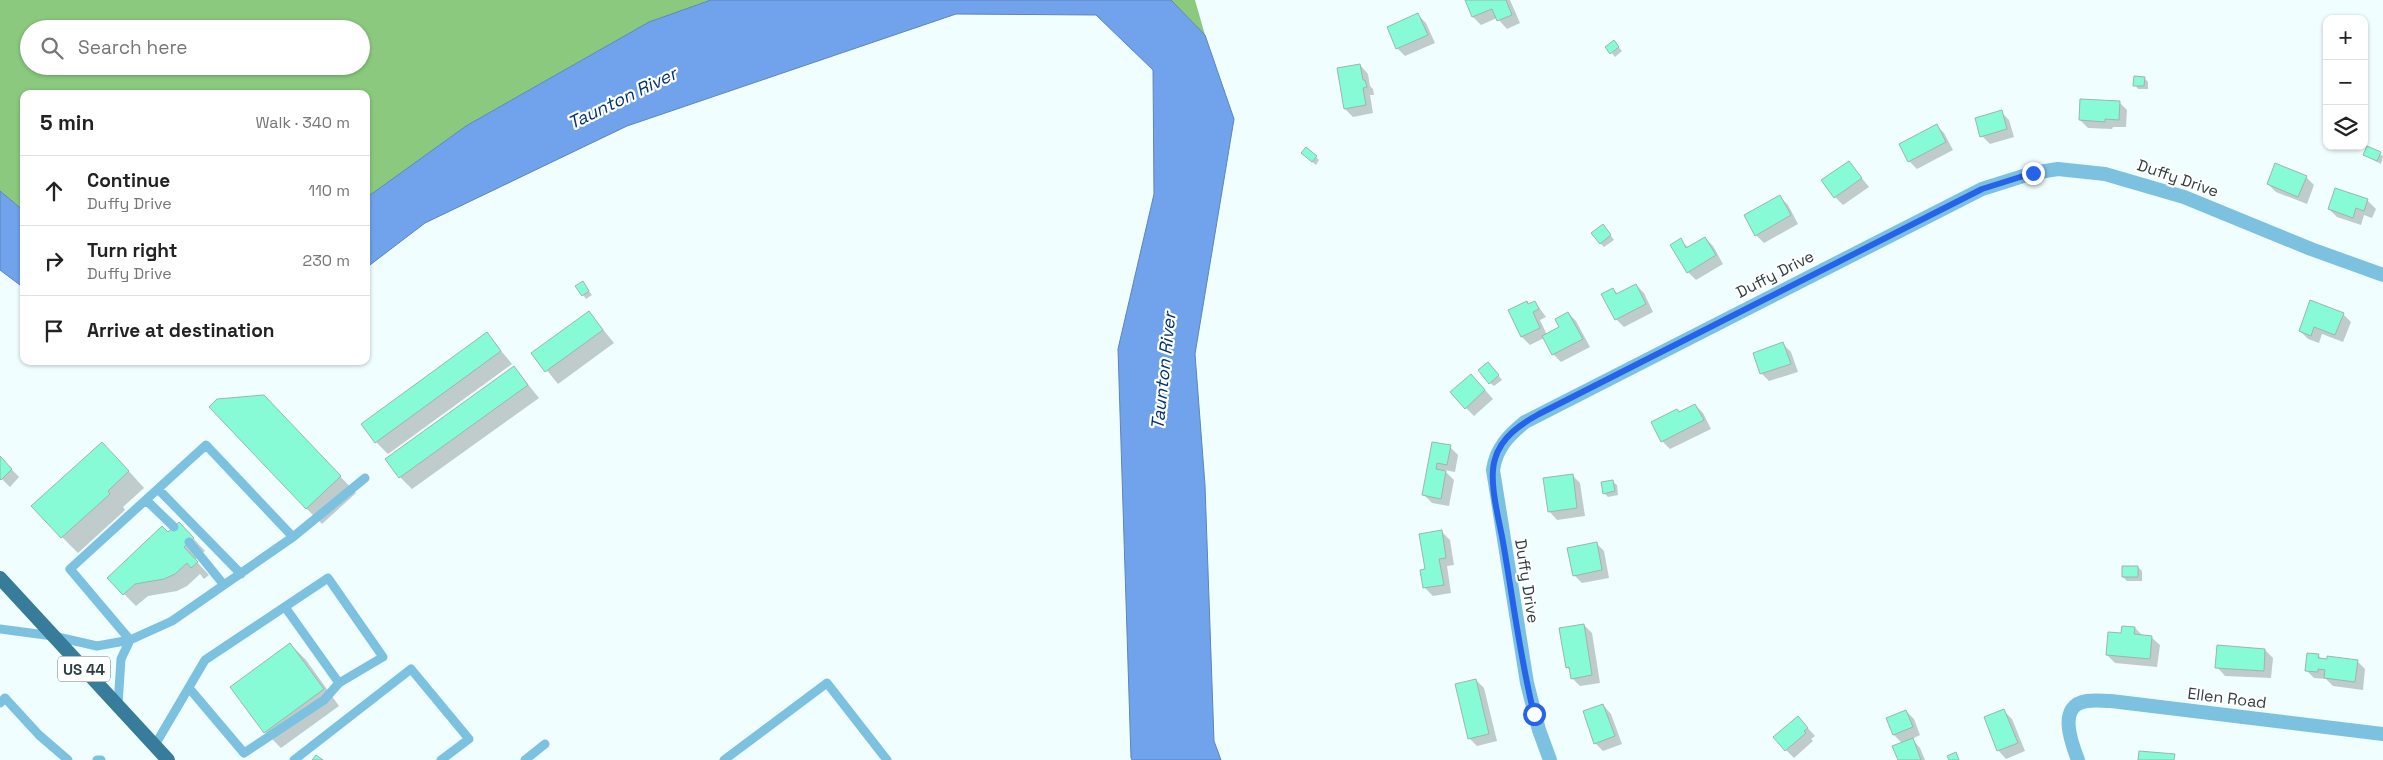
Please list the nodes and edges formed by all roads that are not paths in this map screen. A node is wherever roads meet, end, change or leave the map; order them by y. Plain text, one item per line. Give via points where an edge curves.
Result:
1 (2383, 275) edge
2 (365, 478) dead end
3 (158, 489) junction
4 (146, 500) junction
5 (174, 527) dead end
6 (293, 537) junction
7 (189, 542) dead end
8 (241, 574) junction
9 (0, 578) edge
10 (224, 585) junction
11 (285, 607) junction
12 (0, 629) edge
13 (54, 636) junction
14 (130, 640) junction
15 (339, 683) junction
16 (189, 688) junction
17 (0, 703) edge
18 (118, 705) junction
19 (2383, 734) edge
20 (545, 744) dead end
21 (155, 745) junction
22 (68, 760) edge
23 (97, 760) edge
24 (101, 760) edge
25 (168, 760) edge
26 (294, 760) edge
27 (441, 760) edge
28 (525, 760) edge
29 (724, 760) edge
30 (887, 760) edge
31 (1550, 760) edge
32 (2078, 760) edge

1 - 31 street, Duffy Drive via 2156,187 2105,174 2058,168 1982,189 1525,422 1499,449 1493,470 1526,683
2 - 6 lane
3 - 4 lane
3 - 6 lane via 206,445
3 - 8 lane
4 - 5 lane
4 - 14 lane via 70,569
6 - 8 lane
7 - 10 lane
8 - 10 lane
9 - 13 highway, US 44
10 - 14 lane via 172,621
11 - 15 lane
11 - 15 lane via 328,578 383,657
11 - 16 lane via 205,660
12 - 13 lane
13 - 14 lane via 96,646
13 - 18 highway, US 44
14 - 18 lane via 121,660
15 - 16 lane via 324,700 244,754
16 - 21 lane
17 - 22 lane via 5,698 39,735
18 - 21 highway, US 44
19 - 32 street, Ellen Road via 2111,701 2087,701 2077,704 2071,712 2068,727
20 - 28 lane
21 - 25 highway, US 44
23 - 24 lane
26 - 27 lane via 411,669 469,739
29 - 30 lane via 827,683

